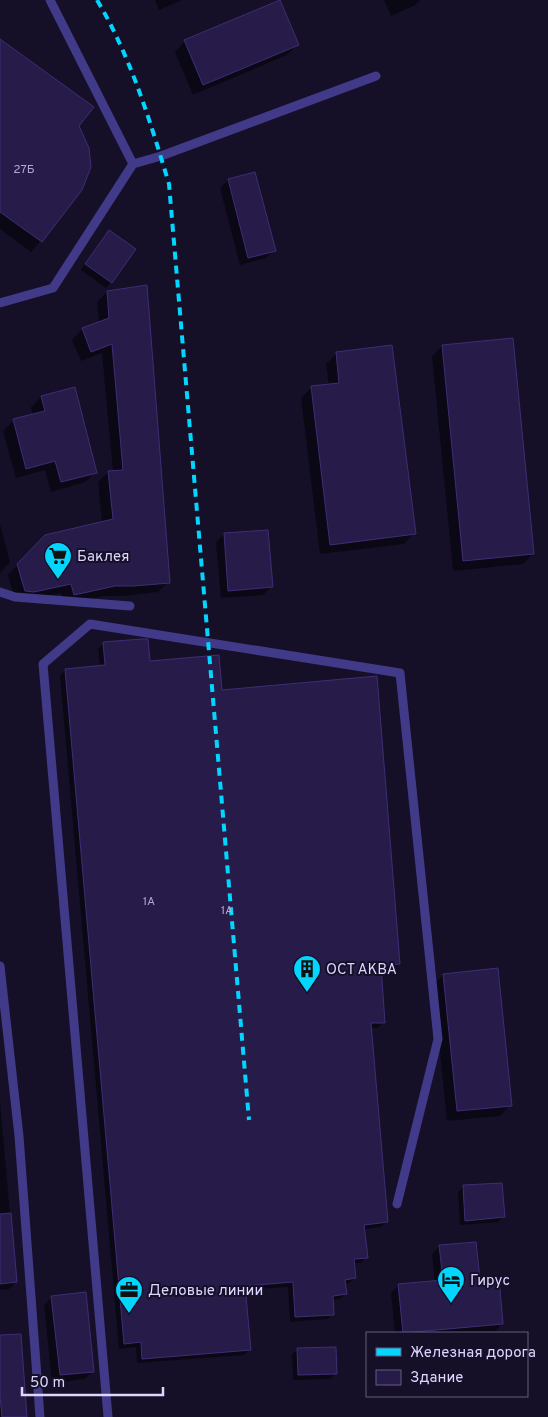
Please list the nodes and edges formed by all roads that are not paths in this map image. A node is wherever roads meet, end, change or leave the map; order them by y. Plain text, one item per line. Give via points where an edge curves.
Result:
1 (50, 0) edge
2 (376, 76) dead end
3 (133, 164) junction
4 (0, 303) edge
5 (0, 592) edge
6 (130, 606) dead end
7 (0, 966) edge
8 (397, 1204) dead end
9 (40, 1417) edge
10 (108, 1417) edge

1 - 3 lane
2 - 3 lane
3 - 4 lane via 52,288
5 - 6 lane
7 - 9 lane via 19,1136
8 - 10 lane via 438,1039 400,673 90,624 42,664

